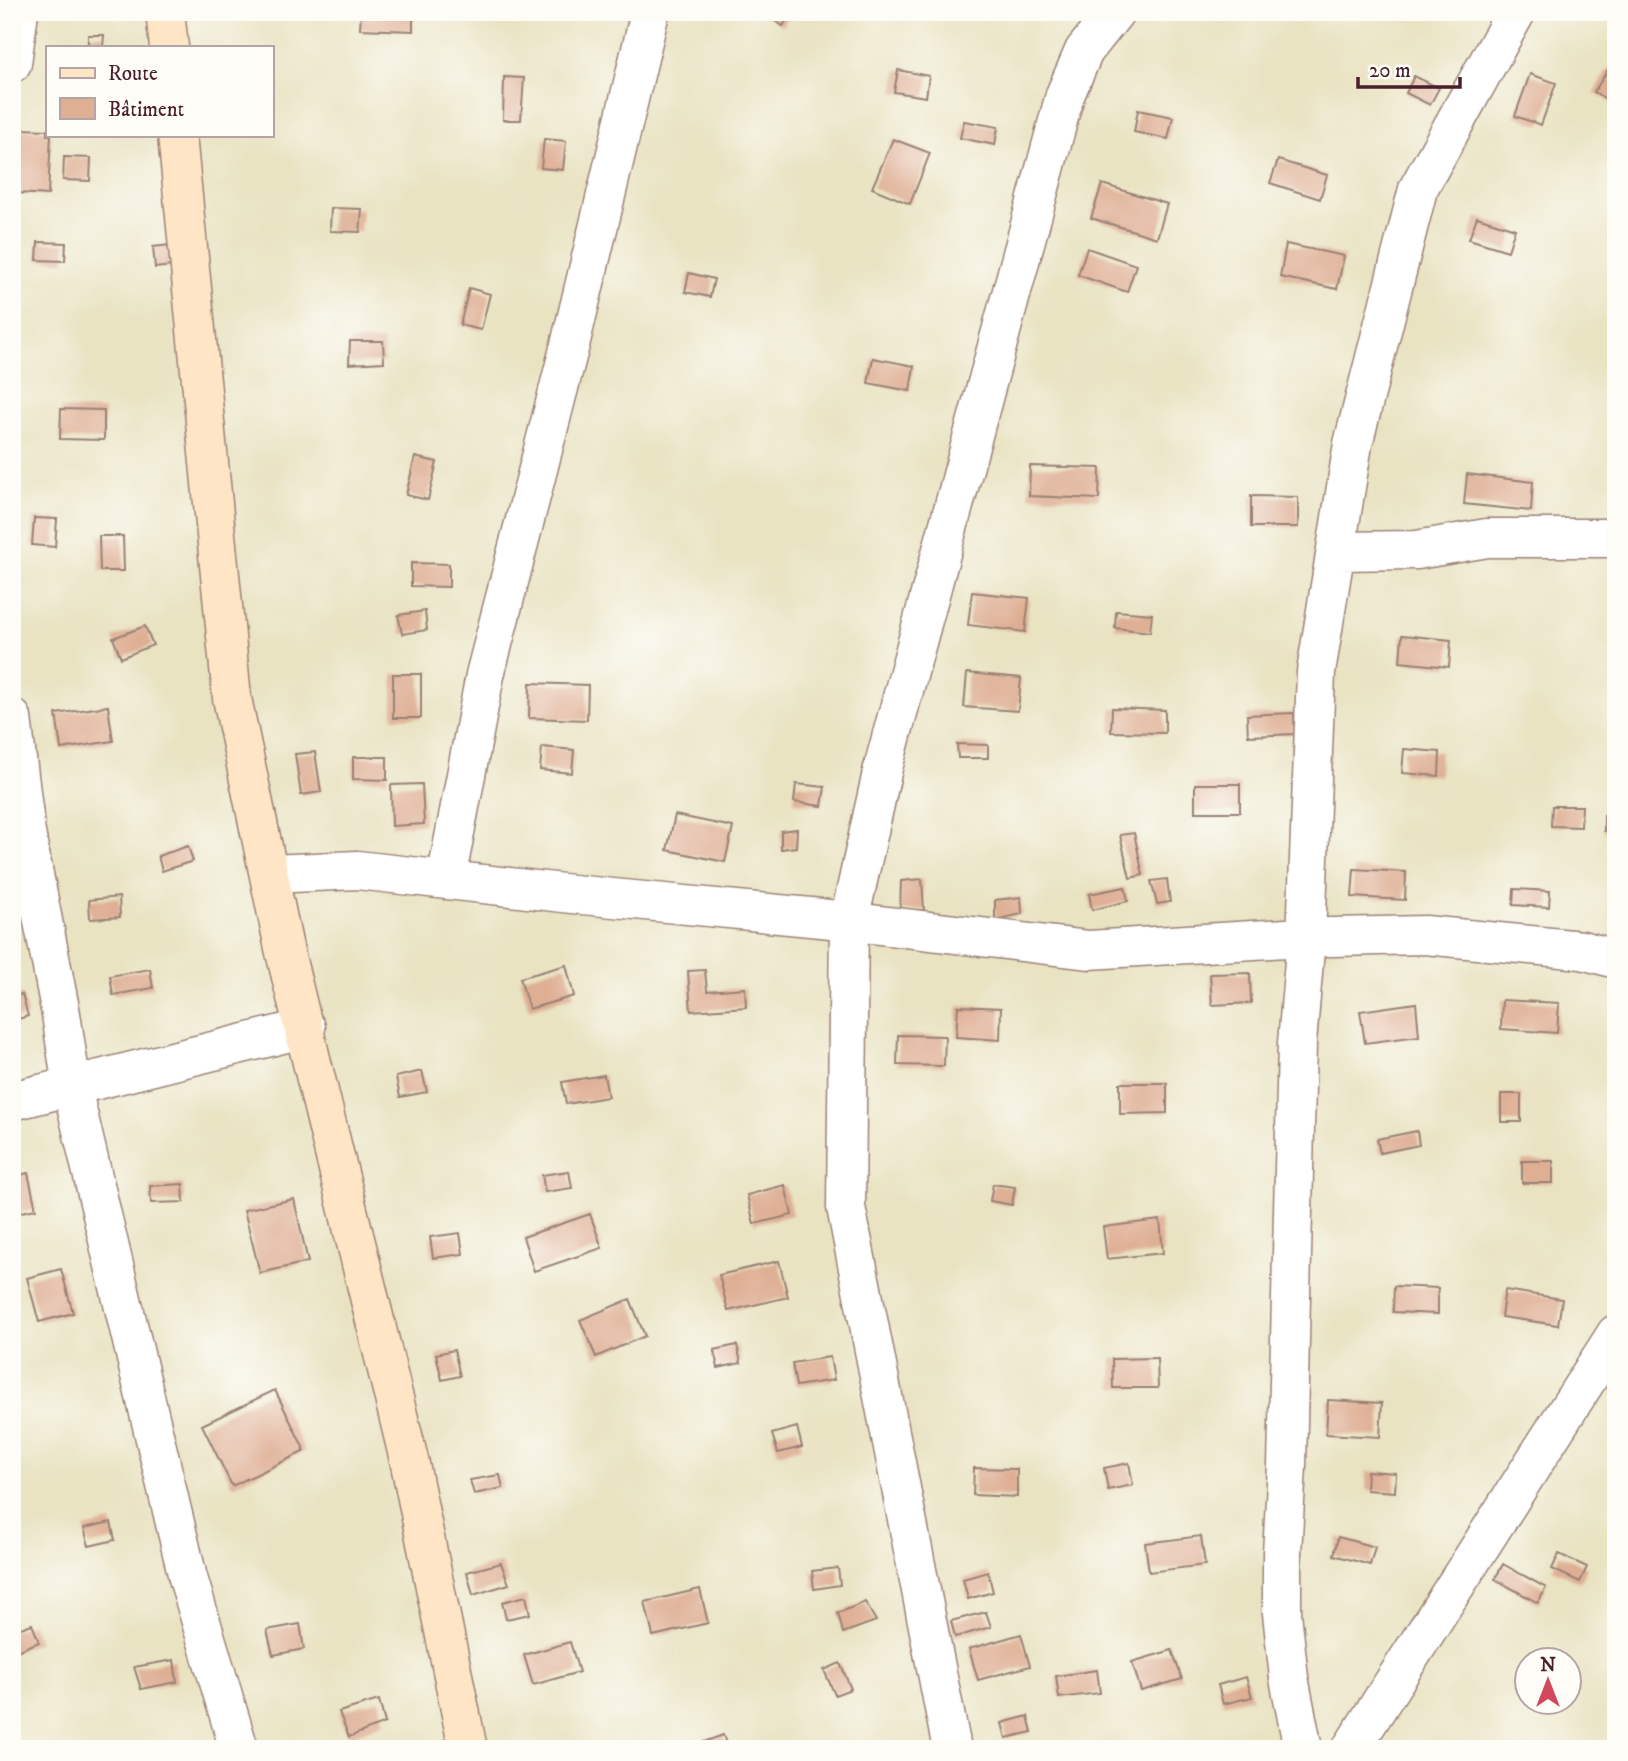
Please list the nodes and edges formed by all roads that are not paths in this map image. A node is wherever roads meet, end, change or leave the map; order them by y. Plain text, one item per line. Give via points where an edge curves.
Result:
1 (19, 12) edge
2 (165, 12) edge
3 (650, 12) edge
4 (1115, 12) edge
5 (1516, 12) edge
6 (169, 46) edge
7 (12, 62) edge
8 (177, 136) edge
9 (1616, 538) edge
10 (1336, 551) junction
11 (12, 718) edge
12 (270, 874) junction
13 (446, 880) junction
14 (849, 921) junction
15 (1306, 938) junction
16 (1616, 959) edge
17 (306, 1028) junction
18 (72, 1088) junction
19 (12, 1101) edge
20 (1616, 1334) edge
21 (239, 1749) edge
22 (468, 1749) edge
23 (952, 1749) edge
24 (1303, 1749) edge
25 (1351, 1749) edge

1 - 7 street
2 - 6 main road
3 - 13 street via 485,675
4 - 14 street via 1084,51 1065,95 883,768
5 - 10 street via 1418,189 1353,444
8 - 12 main road via 232,698
9 - 10 street via 1488,538 1417,550
10 - 15 street via 1316,673
11 - 18 street via 26,834
12 - 13 street via 357,870
12 - 17 main road
13 - 14 street
14 - 15 street via 1089,950
14 - 23 street via 846,1207
15 - 16 street via 1424,935 1582,950
15 - 24 street via 1297,1043 1282,1553 1282,1613
17 - 18 street
17 - 22 main road via 410,1464
18 - 19 street
18 - 21 street via 188,1578
20 - 25 street

